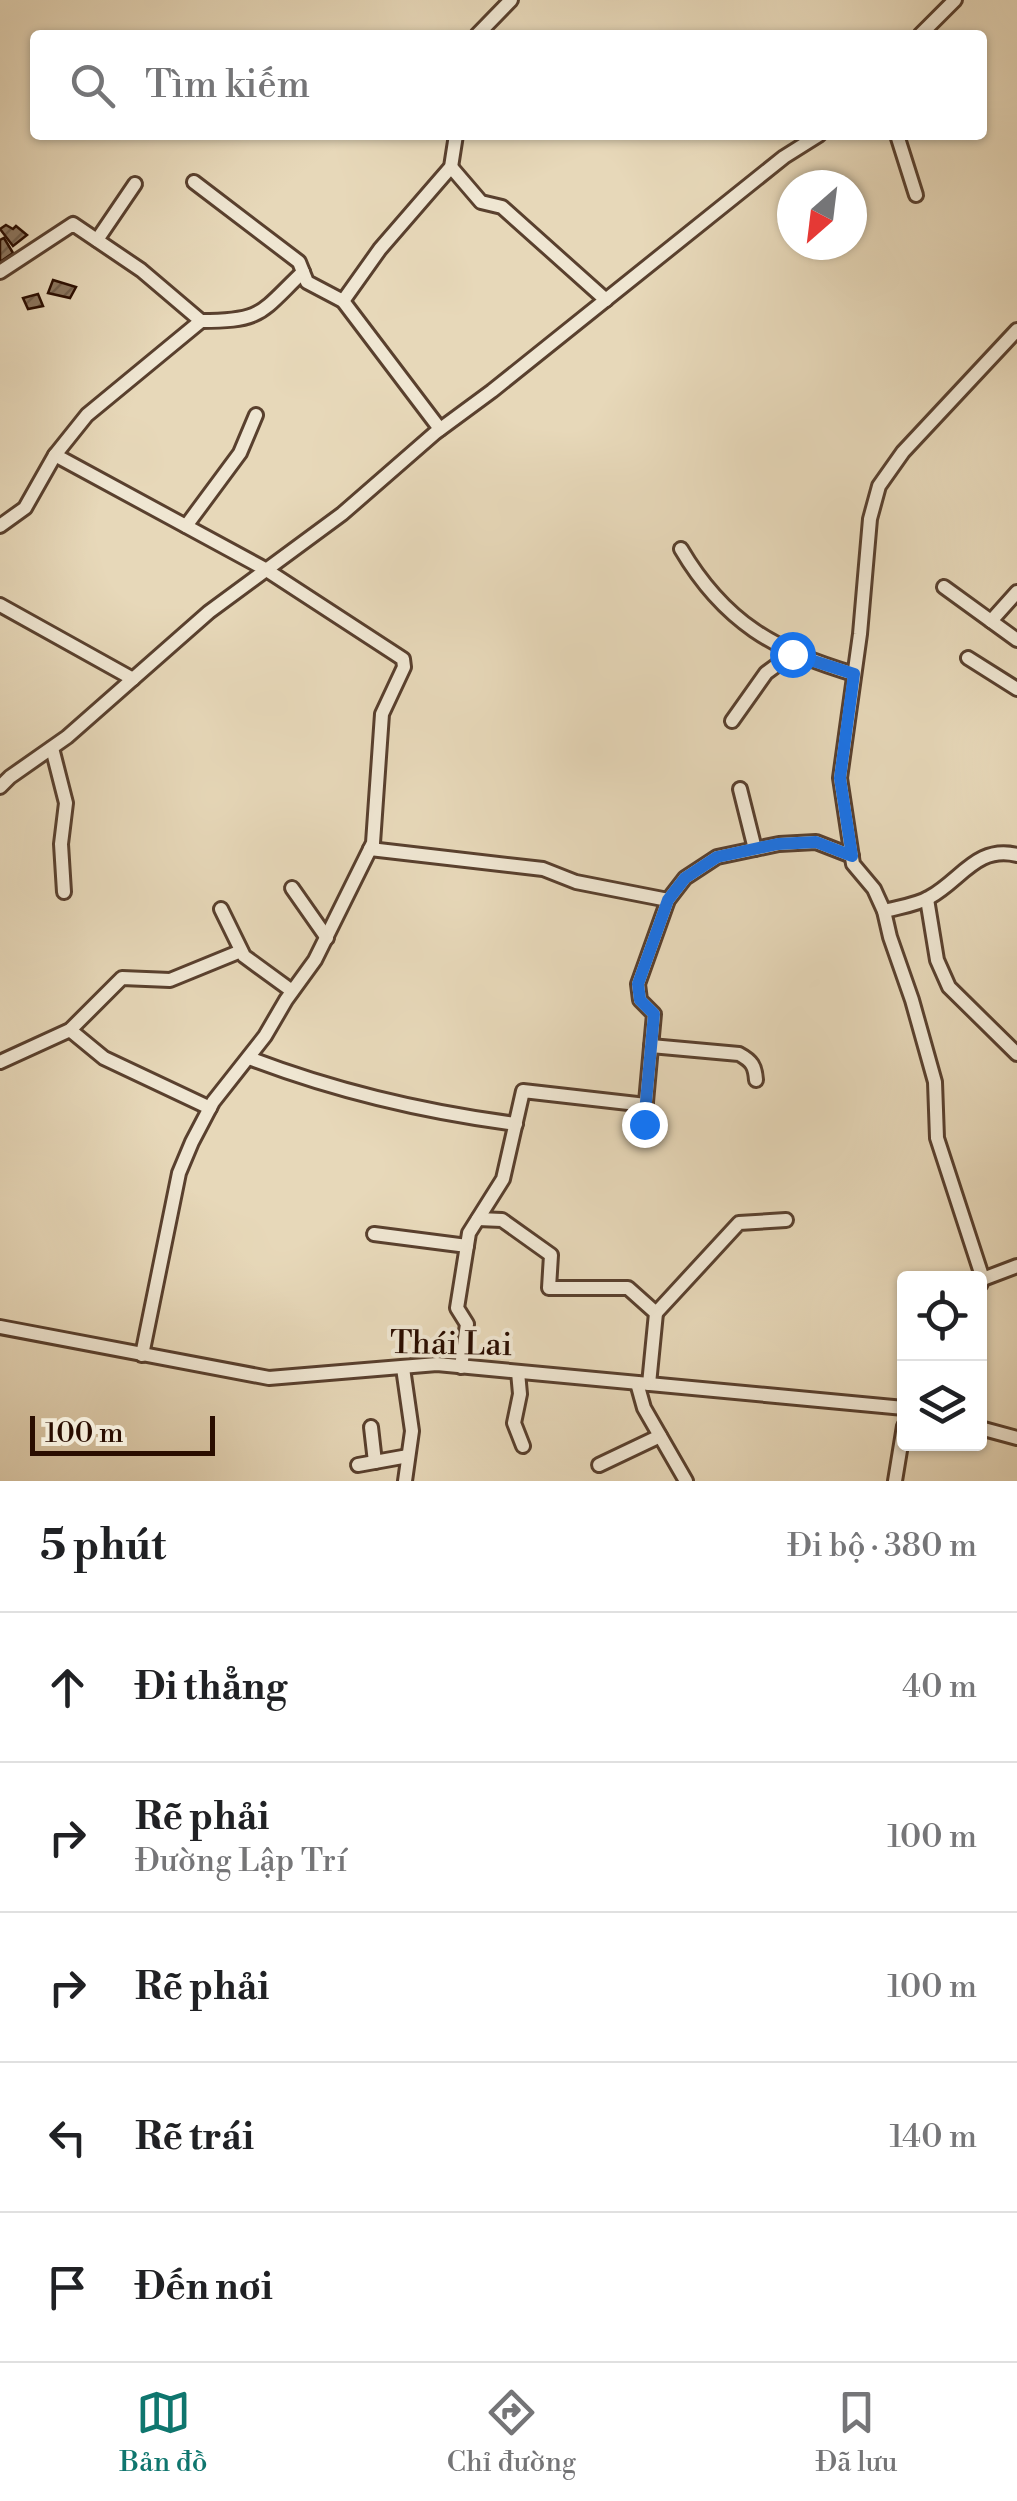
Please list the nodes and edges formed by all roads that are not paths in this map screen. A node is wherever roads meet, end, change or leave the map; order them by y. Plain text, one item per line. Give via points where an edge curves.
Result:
1 (511, 0) edge
2 (955, 0) edge
3 (482, 30) edge
4 (925, 30) edge
5 (455, 140) edge
6 (811, 140) edge
7 (899, 140) edge
8 (451, 167) junction
9 (194, 182) dead end
10 (135, 184) dead end
11 (916, 195) dead end
12 (97, 240) junction
13 (0, 272) edge
14 (303, 272) junction
15 (606, 300) junction
16 (342, 302) junction
17 (201, 321) junction
18 (1017, 330) edge
19 (256, 415) dead end
20 (440, 429) junction
21 (56, 455) junction
22 (0, 526) edge
23 (186, 526) junction
24 (681, 549) dead end
25 (265, 569) junction
26 (944, 587) dead end
27 (1017, 592) edge
28 (0, 605) edge
29 (991, 621) junction
30 (1017, 640) edge
31 (792, 654) junction
32 (968, 658) dead end
33 (854, 674) junction
34 (133, 679) junction
35 (1017, 689) edge
36 (732, 721) dead end
37 (52, 748) junction
38 (0, 788) edge
39 (740, 788) dead end
40 (370, 849) junction
41 (755, 849) junction
42 (1017, 855) edge
43 (852, 856) junction
44 (292, 888) dead end
45 (64, 892) dead end
46 (668, 900) junction
47 (927, 900) junction
48 (221, 909) dead end
49 (884, 911) junction
50 (327, 938) junction
51 (241, 951) junction
52 (292, 991) junction
53 (70, 1030) junction
54 (652, 1046) junction
55 (1017, 1054) edge
56 (249, 1058) junction
57 (0, 1062) edge
58 (756, 1080) dead end
59 (646, 1105) junction
60 (210, 1108) junction
61 (516, 1124) junction
62 (644, 1124) dead end
63 (478, 1218) junction
64 (786, 1220) dead end
65 (374, 1234) dead end
66 (467, 1246) junction
67 (1017, 1266) edge
68 (977, 1271) edge
69 (987, 1280) edge
70 (656, 1313) junction
71 (0, 1327) edge
72 (142, 1355) junction
73 (461, 1367) junction
74 (404, 1368) junction
75 (518, 1372) junction
76 (643, 1384) junction
77 (897, 1407) edge
78 (371, 1426) dead end
79 (987, 1430) edge
80 (660, 1436) junction
81 (1017, 1438) edge
82 (523, 1446) dead end
83 (900, 1451) edge
84 (408, 1456) junction
85 (375, 1462) junction
86 (599, 1464) dead end
87 (358, 1466) dead end
88 (405, 1481) edge
89 (686, 1481) edge
90 (895, 1481) edge

1 - 3 street
2 - 4 street
5 - 8 street
6 - 15 street
7 - 11 street
8 - 15 street via 481,202 512,215
8 - 16 street
9 - 14 street via 299,262
10 - 12 street
12 - 13 street via 72,224
12 - 17 street
14 - 16 street via 307,282
14 - 17 street via 249,319
15 - 20 street
16 - 20 street
17 - 21 street via 87,414
18 - 33 street via 879,486
19 - 23 street via 240,452
20 - 25 street via 342,514
21 - 22 street via 25,508
21 - 23 street
23 - 25 street
24 - 31 street via 703,586 752,630
25 - 34 street
25 - 40 street via 404,658 382,714
26 - 29 street
27 - 29 street
28 - 34 street
29 - 30 street
31 - 33 street
31 - 36 street via 766,674
32 - 35 street
33 - 43 street via 840,778
34 - 37 street
37 - 38 street
37 - 45 street via 66,802
39 - 41 street
40 - 46 street via 543,869
40 - 50 street
41 - 43 street via 816,842
41 - 46 street via 717,857 685,878
42 - 47 street via 985,854
43 - 49 street
44 - 50 street
46 - 54 street via 638,984 640,1000 654,1014
47 - 49 street
47 - 55 street via 949,987
48 - 51 street
49 - 68 street via 935,1082 937,1138
50 - 52 street
51 - 52 street
51 - 53 street via 170,980 122,978
52 - 56 street
53 - 57 street
53 - 60 street via 104,1058
54 - 58 street via 739,1054 756,1068
54 - 59 street
56 - 60 street
56 - 61 street via 316,1084
59 - 61 street via 524,1091
59 - 62 street
60 - 72 street via 179,1174
61 - 63 street via 503,1179
63 - 66 street
63 - 70 street via 502,1220 551,1254 549,1288 628,1288
64 - 70 street via 739,1223
65 - 66 street
66 - 73 street via 457,1308 466,1324
67 - 69 street
70 - 76 street
71 - 72 street, Thái Lai
72 - 74 street, Thái Lai via 270,1378
73 - 74 street, Thái Lai
73 - 75 street, Thái Lai
74 - 84 street via 412,1421
75 - 76 street, Thái Lai
75 - 82 street via 514,1423
76 - 77 street, Thái Lai
76 - 80 street via 644,1408
78 - 85 street
79 - 81 street
80 - 86 street
80 - 89 street
83 - 90 street
84 - 85 street
84 - 88 street
85 - 87 street

